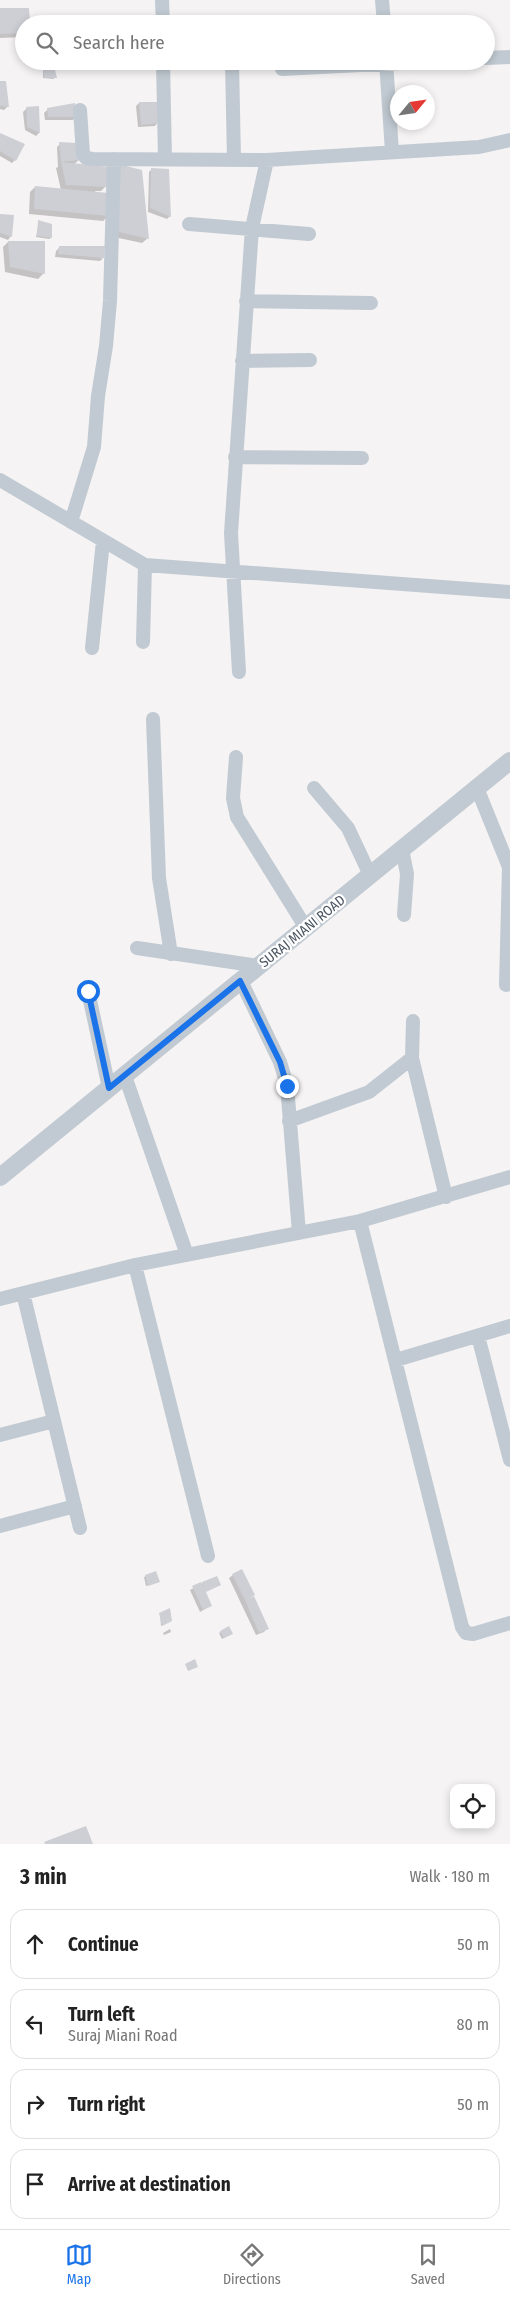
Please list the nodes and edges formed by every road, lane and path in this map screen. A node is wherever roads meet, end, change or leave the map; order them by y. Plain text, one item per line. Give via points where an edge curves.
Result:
1 (162, 0) edge
2 (382, 0) edge
3 (163, 15) edge
4 (383, 15) edge
5 (510, 57) edge
6 (495, 58) edge
7 (163, 70) edge
8 (232, 70) edge
9 (386, 70) edge
10 (80, 110) dead end
11 (510, 140) edge
12 (392, 152) junction
13 (114, 159) junction
14 (165, 159) junction
15 (234, 160) junction
16 (267, 160) junction
17 (189, 224) dead end
18 (252, 228) junction
19 (309, 234) dead end
20 (246, 301) junction
21 (370, 303) dead end
22 (310, 360) dead end
23 (242, 361) junction
24 (235, 457) junction
25 (362, 458) dead end
26 (0, 480) edge
27 (71, 522) junction
28 (103, 541) junction
29 (145, 565) junction
30 (233, 573) junction
31 (510, 592) edge
32 (143, 642) dead end
33 (92, 648) dead end
34 (239, 672) dead end
35 (153, 719) dead end
36 (236, 757) dead end
37 (510, 761) edge
38 (314, 788) dead end
39 (477, 788) junction
40 (402, 849) junction
41 (370, 875) junction
42 (404, 915) dead end
43 (306, 928) junction
44 (137, 948) dead end
45 (171, 954) junction
46 (259, 966) junction
47 (240, 981) junction
48 (506, 985) dead end
49 (88, 991) dead end
50 (413, 1021) dead end
51 (412, 1058) junction
52 (125, 1076) junction
53 (109, 1088) junction
54 (289, 1121) junction
55 (0, 1177) edge
56 (510, 1177) edge
57 (446, 1197) junction
58 (360, 1221) junction
59 (299, 1233) junction
60 (187, 1255) junction
61 (135, 1265) junction
62 (23, 1293) junction
63 (0, 1299) edge
64 (510, 1326) edge
65 (478, 1336) junction
66 (396, 1360) junction
67 (54, 1421) junction
68 (0, 1435) edge
69 (510, 1460) edge
70 (75, 1506) junction
71 (0, 1526) edge
72 (80, 1528) dead end
73 (208, 1556) dead end
74 (510, 1623) edge

1 - 3 street
2 - 4 street
5 - 6 street
7 - 14 street
8 - 15 street
9 - 12 street
10 - 13 street via 83,154 86,158
11 - 12 street via 479,147
12 - 16 street
13 - 14 street
13 - 27 street via 106,346 94,446
14 - 15 street
15 - 16 street
16 - 18 street
17 - 18 street
18 - 19 street
18 - 20 street
20 - 21 street
20 - 23 street
22 - 23 street
23 - 24 street
24 - 25 street
24 - 30 street via 231,533
26 - 27 street
27 - 28 street
28 - 29 street
28 - 33 street
29 - 30 street
29 - 32 street
30 - 31 street
30 - 34 street
35 - 45 street via 159,878
36 - 43 street via 232,798 238,817
37 - 39 street, SURAJ MIANI ROAD
38 - 41 street via 348,828
39 - 40 street, SURAJ MIANI ROAD
39 - 48 street via 509,867
40 - 41 street, SURAJ MIANI ROAD
40 - 42 street via 406,865
41 - 43 street, SURAJ MIANI ROAD
43 - 46 street, SURAJ MIANI ROAD
44 - 45 street
45 - 46 street
46 - 47 street, SURAJ MIANI ROAD
47 - 52 street, SURAJ MIANI ROAD
47 - 54 street via 280,1062 287,1086
49 - 53 street
50 - 51 street
51 - 54 street via 369,1092
51 - 57 street
52 - 53 street, SURAJ MIANI ROAD
52 - 60 street
53 - 55 street, SURAJ MIANI ROAD
54 - 59 street
56 - 57 street
57 - 58 street
58 - 59 street
58 - 66 street
59 - 60 street
60 - 61 street
61 - 62 street
61 - 73 street
62 - 63 street
62 - 67 street
64 - 65 street
65 - 66 street
65 - 69 street
66 - 74 street via 462,1626 466,1633 473,1634
67 - 68 street
67 - 70 street
70 - 71 street
70 - 72 street

